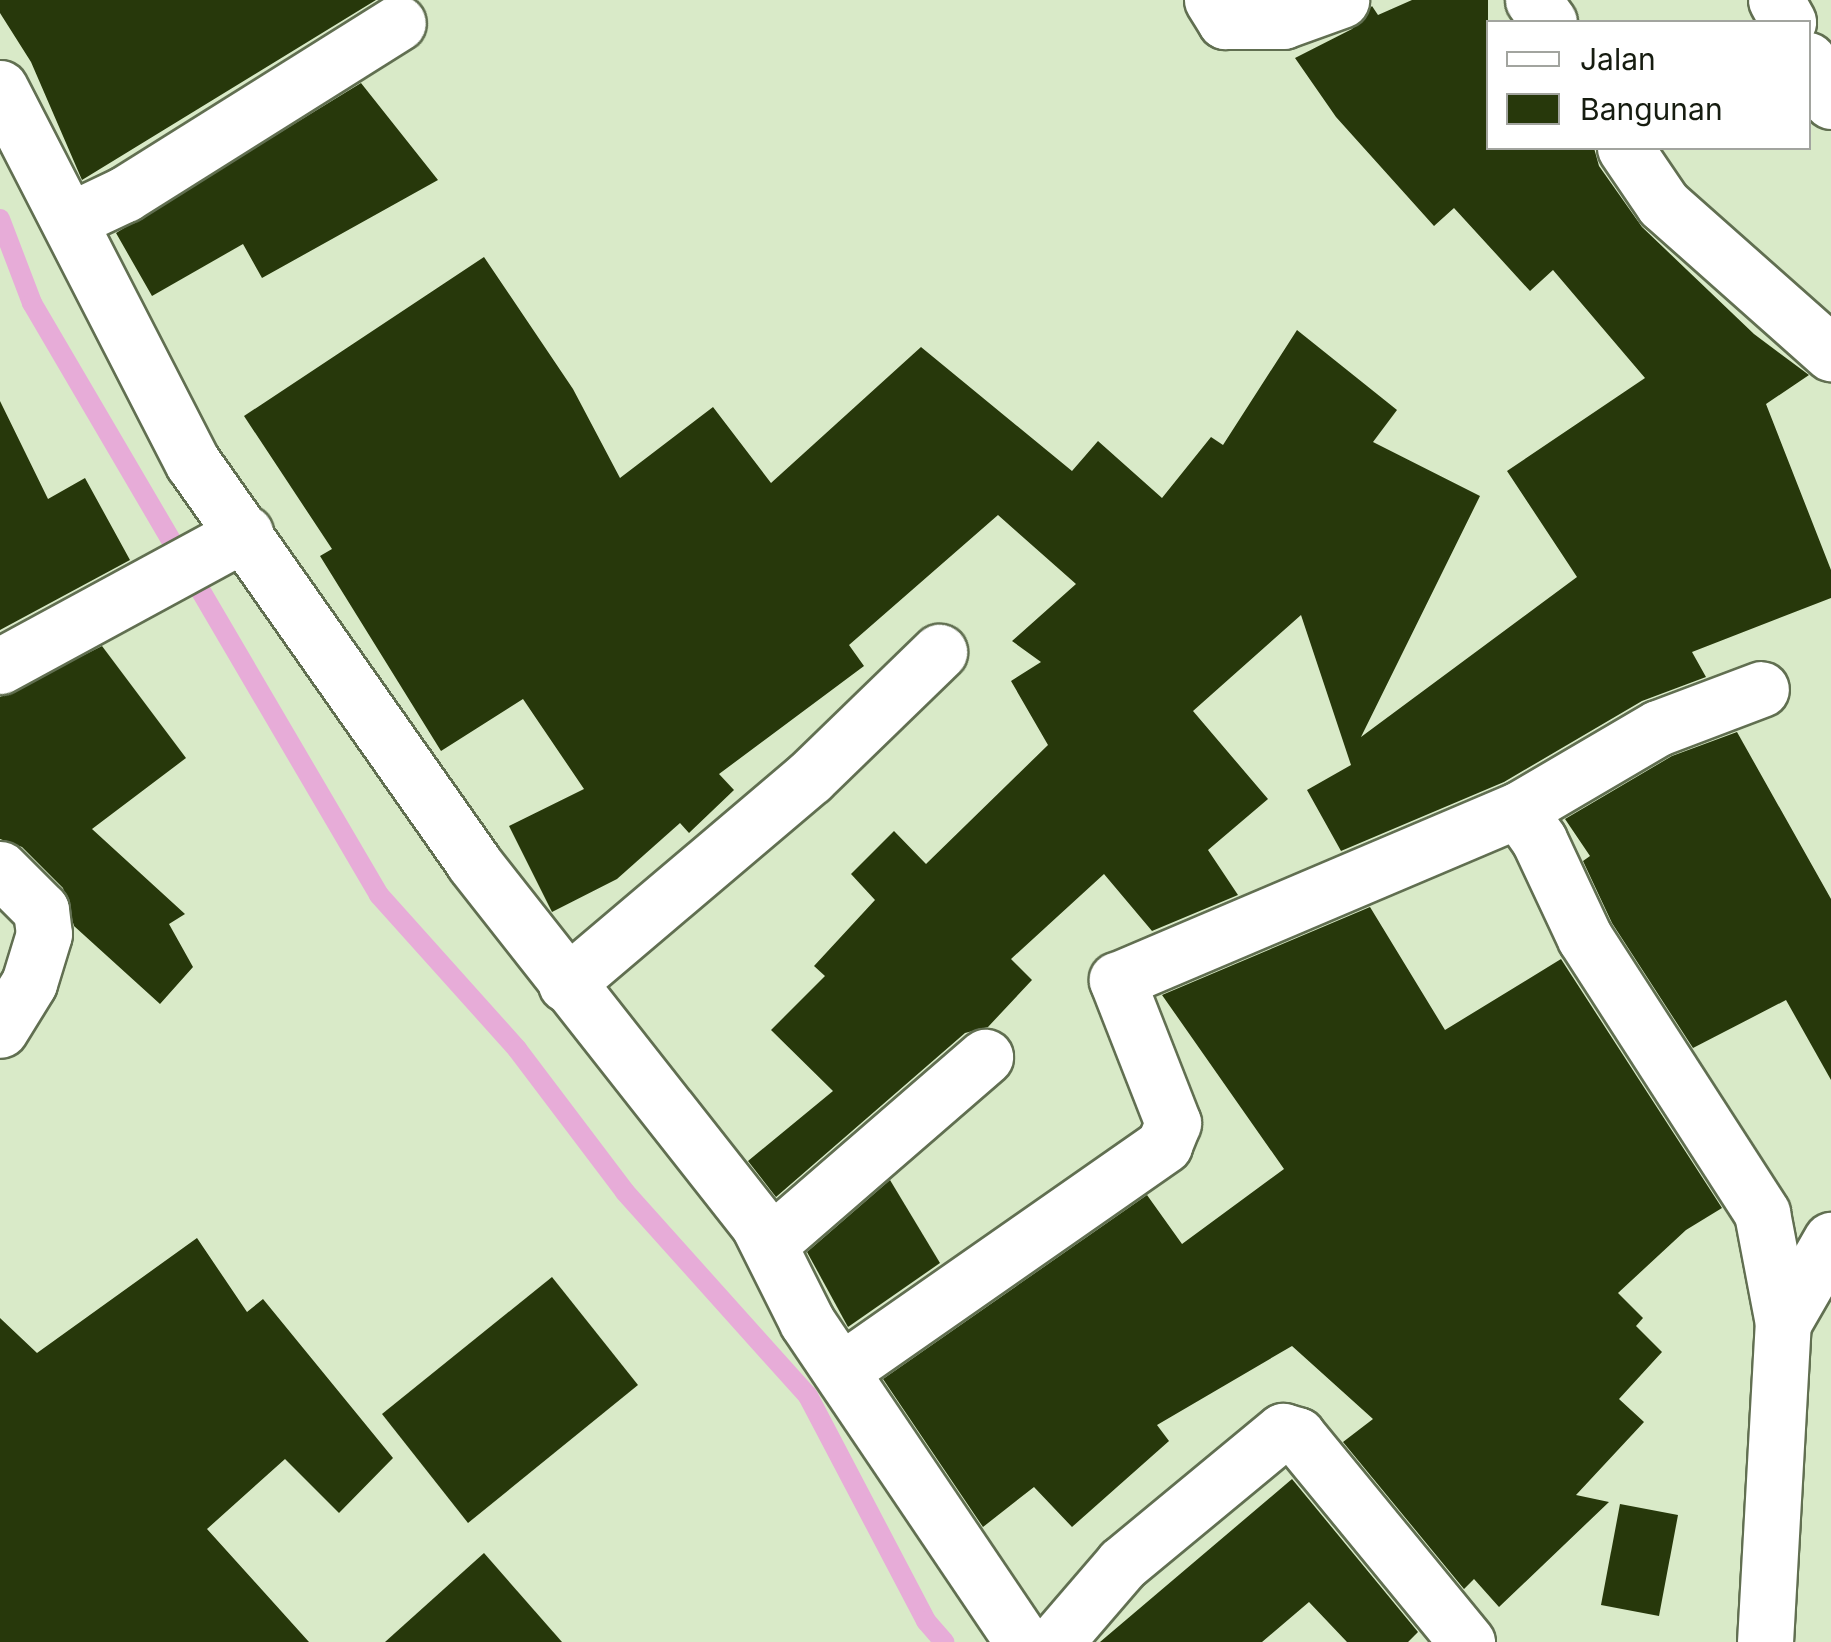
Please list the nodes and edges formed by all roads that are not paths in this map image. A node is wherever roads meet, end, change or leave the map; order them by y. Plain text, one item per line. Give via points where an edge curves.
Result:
1 (1212, 0) edge
2 (1340, 0) edge
3 (398, 24) dead end
4 (1811, 65) edge
5 (0, 88) edge
6 (1831, 102) edge
7 (1626, 150) edge
8 (70, 220) junction
9 (1831, 353) edge
10 (227, 542) junction
11 (939, 652) dead end
12 (0, 666) edge
13 (1761, 689) dead end
14 (1518, 810) junction
15 (0, 869) edge
16 (566, 984) junction
17 (0, 1030) edge
18 (986, 1056) dead end
19 (1831, 1240) edge
20 (769, 1244) junction
21 (1783, 1323) junction
22 (842, 1370) junction
23 (1022, 1642) edge
24 (1055, 1642) edge
25 (1467, 1642) edge
26 (1765, 1642) edge

1 - 2 street via 1224,21 1283,20
3 - 8 street via 125,194
4 - 6 street
5 - 8 street
7 - 9 street via 1664,204
8 - 10 street
10 - 12 street
10 - 16 street
11 - 16 street via 810,777
13 - 14 street via 1658,728
14 - 21 street via 1540,840 1584,938 1762,1213
14 - 22 street via 1117,980 1173,1123 1164,1145
15 - 17 street via 41,910 44,934 29,983
16 - 20 street
18 - 20 street
19 - 21 street
20 - 22 street via 806,1322
21 - 26 street
22 - 23 street
24 - 25 street via 1122,1564 1284,1431 1297,1436

